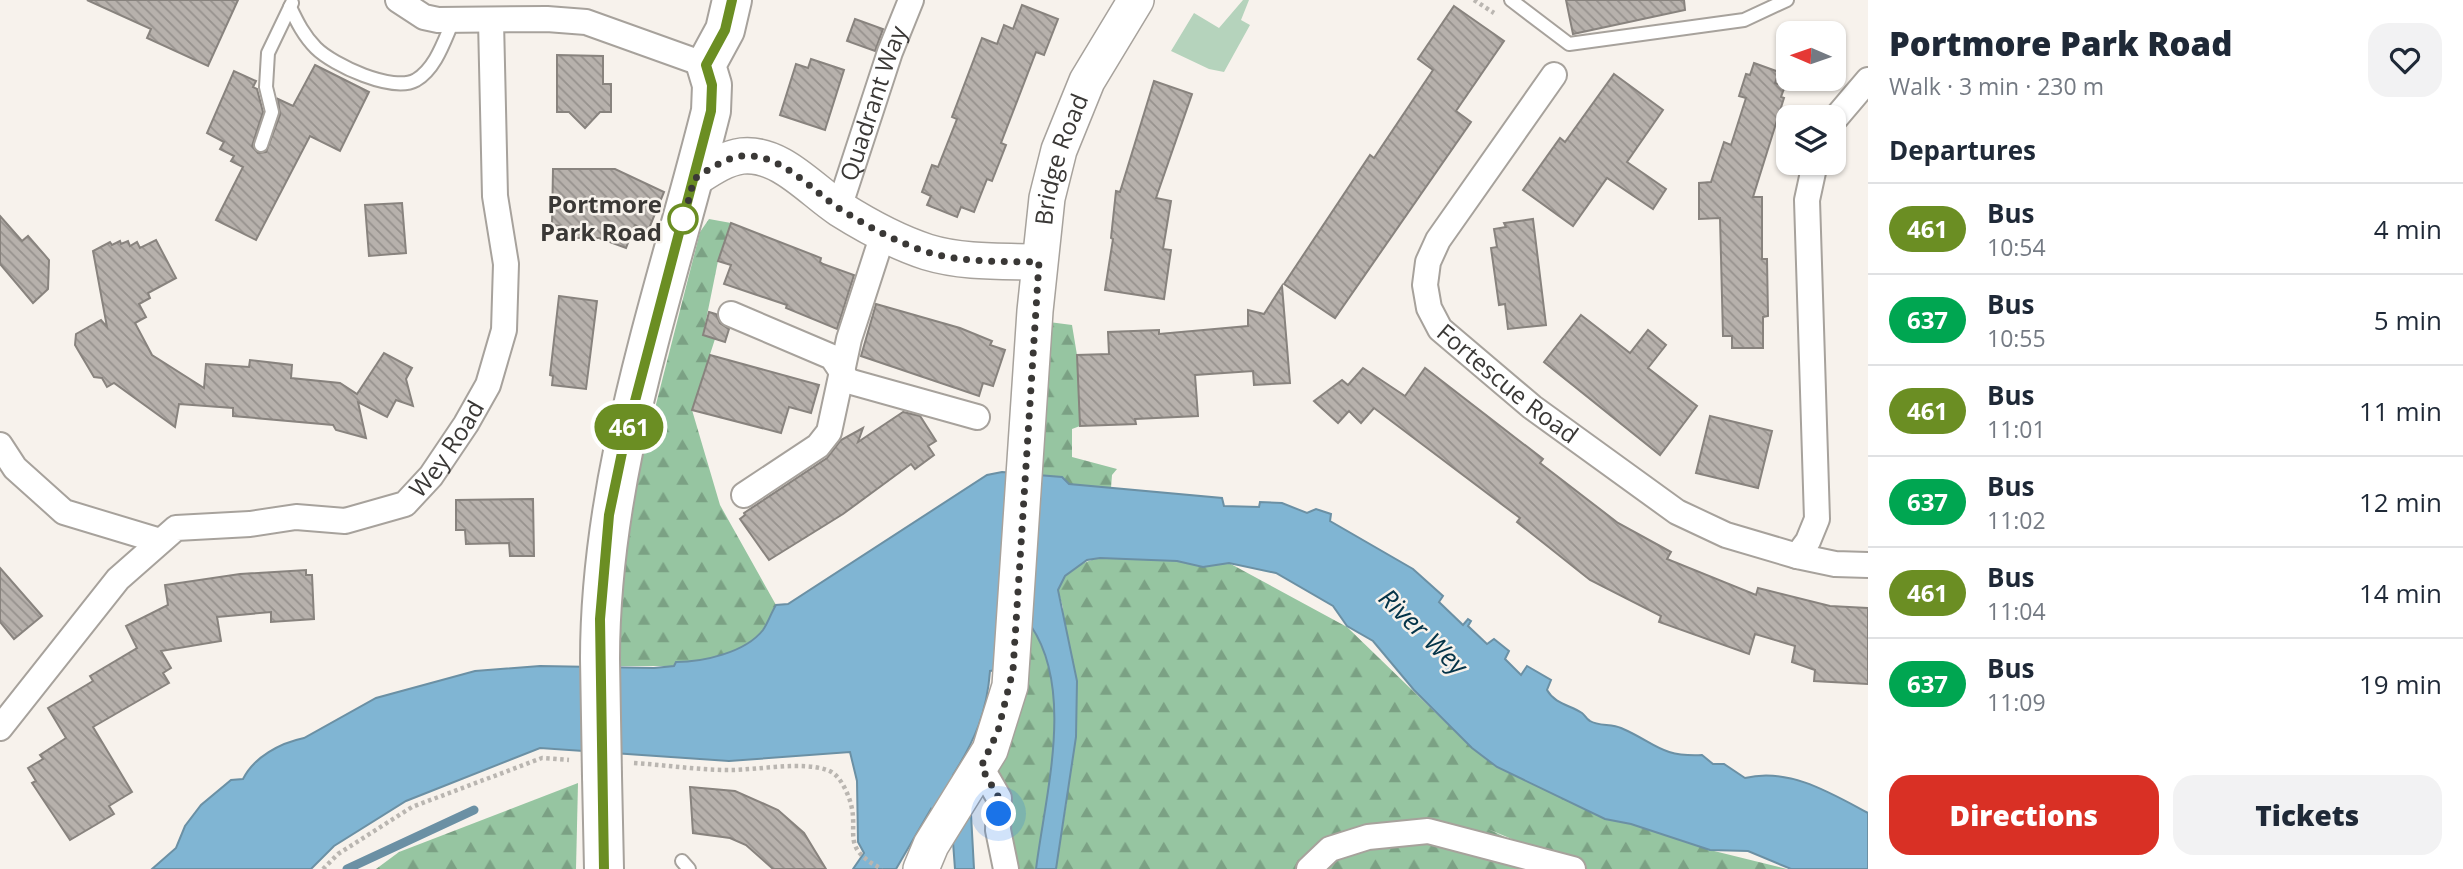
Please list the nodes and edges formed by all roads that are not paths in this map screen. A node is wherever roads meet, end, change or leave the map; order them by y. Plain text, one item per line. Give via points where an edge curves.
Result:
1 (398, 0) edge
2 (732, 0) edge
3 (911, 0) edge
4 (1136, 0) edge
5 (1511, 0) edge
6 (1787, 0) edge
7 (292, 3) edge
8 (453, 21) junction
9 (491, 21) junction
10 (706, 65) junction
11 (1554, 75) dead end
12 (1868, 80) edge
13 (1846, 106) edge
14 (261, 145) dead end
15 (1813, 175) edge
16 (694, 179) junction
17 (839, 208) junction
18 (883, 234) junction
19 (1039, 262) junction
20 (731, 314) dead end
21 (843, 369) junction
22 (977, 417) dead end
23 (0, 445) edge
24 (744, 495) dead end
25 (160, 541) junction
26 (1797, 556) junction
27 (1868, 565) edge
28 (0, 728) edge
29 (980, 770) junction
30 (926, 857) edge
31 (604, 869) edge
32 (1006, 869) edge
33 (1309, 869) edge
34 (1573, 869) edge

1 - 8 street via 424,17
2 - 10 main road via 725,30
3 - 17 street, Quadrant Way
4 - 19 street, Bridge Road via 1087,80 1059,150
5 - 6 lane via 1569,44 1744,20
7 - 8 lane via 306,37 332,60 402,84 415,81 435,61
7 - 14 lane via 268,53 266,87 272,112
8 - 9 street
9 - 10 street via 586,22
9 - 25 street, Wey Road via 495,196 506,264 504,330 488,385 466,424 431,476 405,504 345,521 296,517 176,528
10 - 16 main road via 712,85 711,111
11 - 26 street, Fortescue Road via 1438,240 1424,285 1434,319 1440,330 1532,407 1677,512 1726,535
12 - 13 street
15 - 26 street via 1808,200 1817,519
16 - 17 street via 741,156 760,157 784,168
16 - 31 main road, bridge via 616,479 605,550 600,659
17 - 18 street
18 - 19 street via 945,256
18 - 21 street
19 - 29 street, Bridge Road via 1013,670 998,731
20 - 21 street via 831,357
21 - 22 street via 848,382
21 - 24 street via 829,432 818,446
23 - 25 street via 15,468 64,512
25 - 28 street, Wey Road via 118,579
26 - 27 street, Fortescue Road
29 - 30 street, Bridge Road
29 - 32 street via 999,798 998,830
33 - 34 street via 1330,849 1368,837 1428,831

